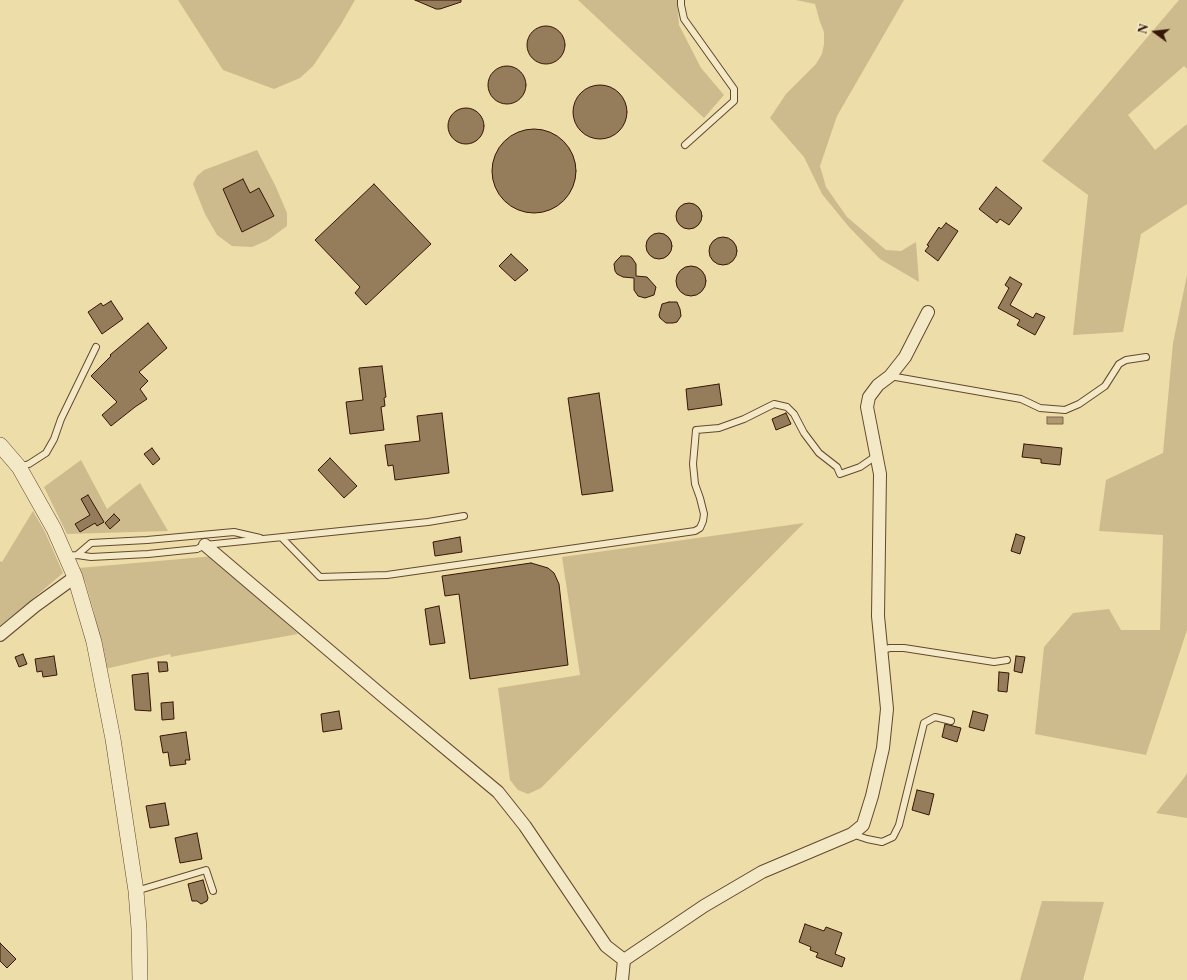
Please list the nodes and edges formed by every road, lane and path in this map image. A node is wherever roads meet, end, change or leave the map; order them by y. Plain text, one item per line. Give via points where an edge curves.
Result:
1 (681, 0) edge
2 (685, 145) dead end
3 (928, 312) dead end
4 (96, 346) dead end
5 (1146, 358) dead end
6 (890, 376) junction
7 (0, 445) edge
8 (877, 456) junction
9 (19, 467) junction
10 (464, 516) dead end
11 (282, 538) junction
12 (265, 539) junction
13 (206, 545) junction
14 (71, 556) junction
15 (75, 577) junction
16 (0, 635) edge
17 (881, 650) junction
18 (1006, 660) dead end
19 (951, 721) dead end
20 (852, 834) junction
21 (136, 891) junction
22 (213, 892) dead end
23 (624, 960) junction
24 (140, 980) edge
25 (622, 980) edge

1 - 2 lane via 684,19 734,89 734,101
3 - 6 street via 905,357
4 - 9 lane via 46,453
5 - 6 lane via 1126,360 1119,364 1105,386 1079,404 1065,410 1040,408 1022,399
6 - 8 street via 869,396 867,407
7 - 9 street
8 - 11 lane via 860,467 840,474 837,466 819,453 787,406 774,404 719,428 696,430 692,464 704,521 700,528 695,530 387,575 320,577
8 - 17 street via 880,474 878,616
9 - 14 street
10 - 11 lane
11 - 12 lane
12 - 13 lane
12 - 14 lane via 234,532 91,543
13 - 14 lane via 197,549 148,554
13 - 23 street via 498,792 525,826 606,946
14 - 15 street
15 - 16 street
15 - 21 street via 94,642 112,731
17 - 18 lane via 904,648 994,662
17 - 20 street via 887,709 883,748 863,825
19 - 20 lane via 935,717 924,723 899,825 893,837 882,842
20 - 23 street via 762,872 704,906
21 - 22 lane via 206,870
21 - 24 street
23 - 25 street

